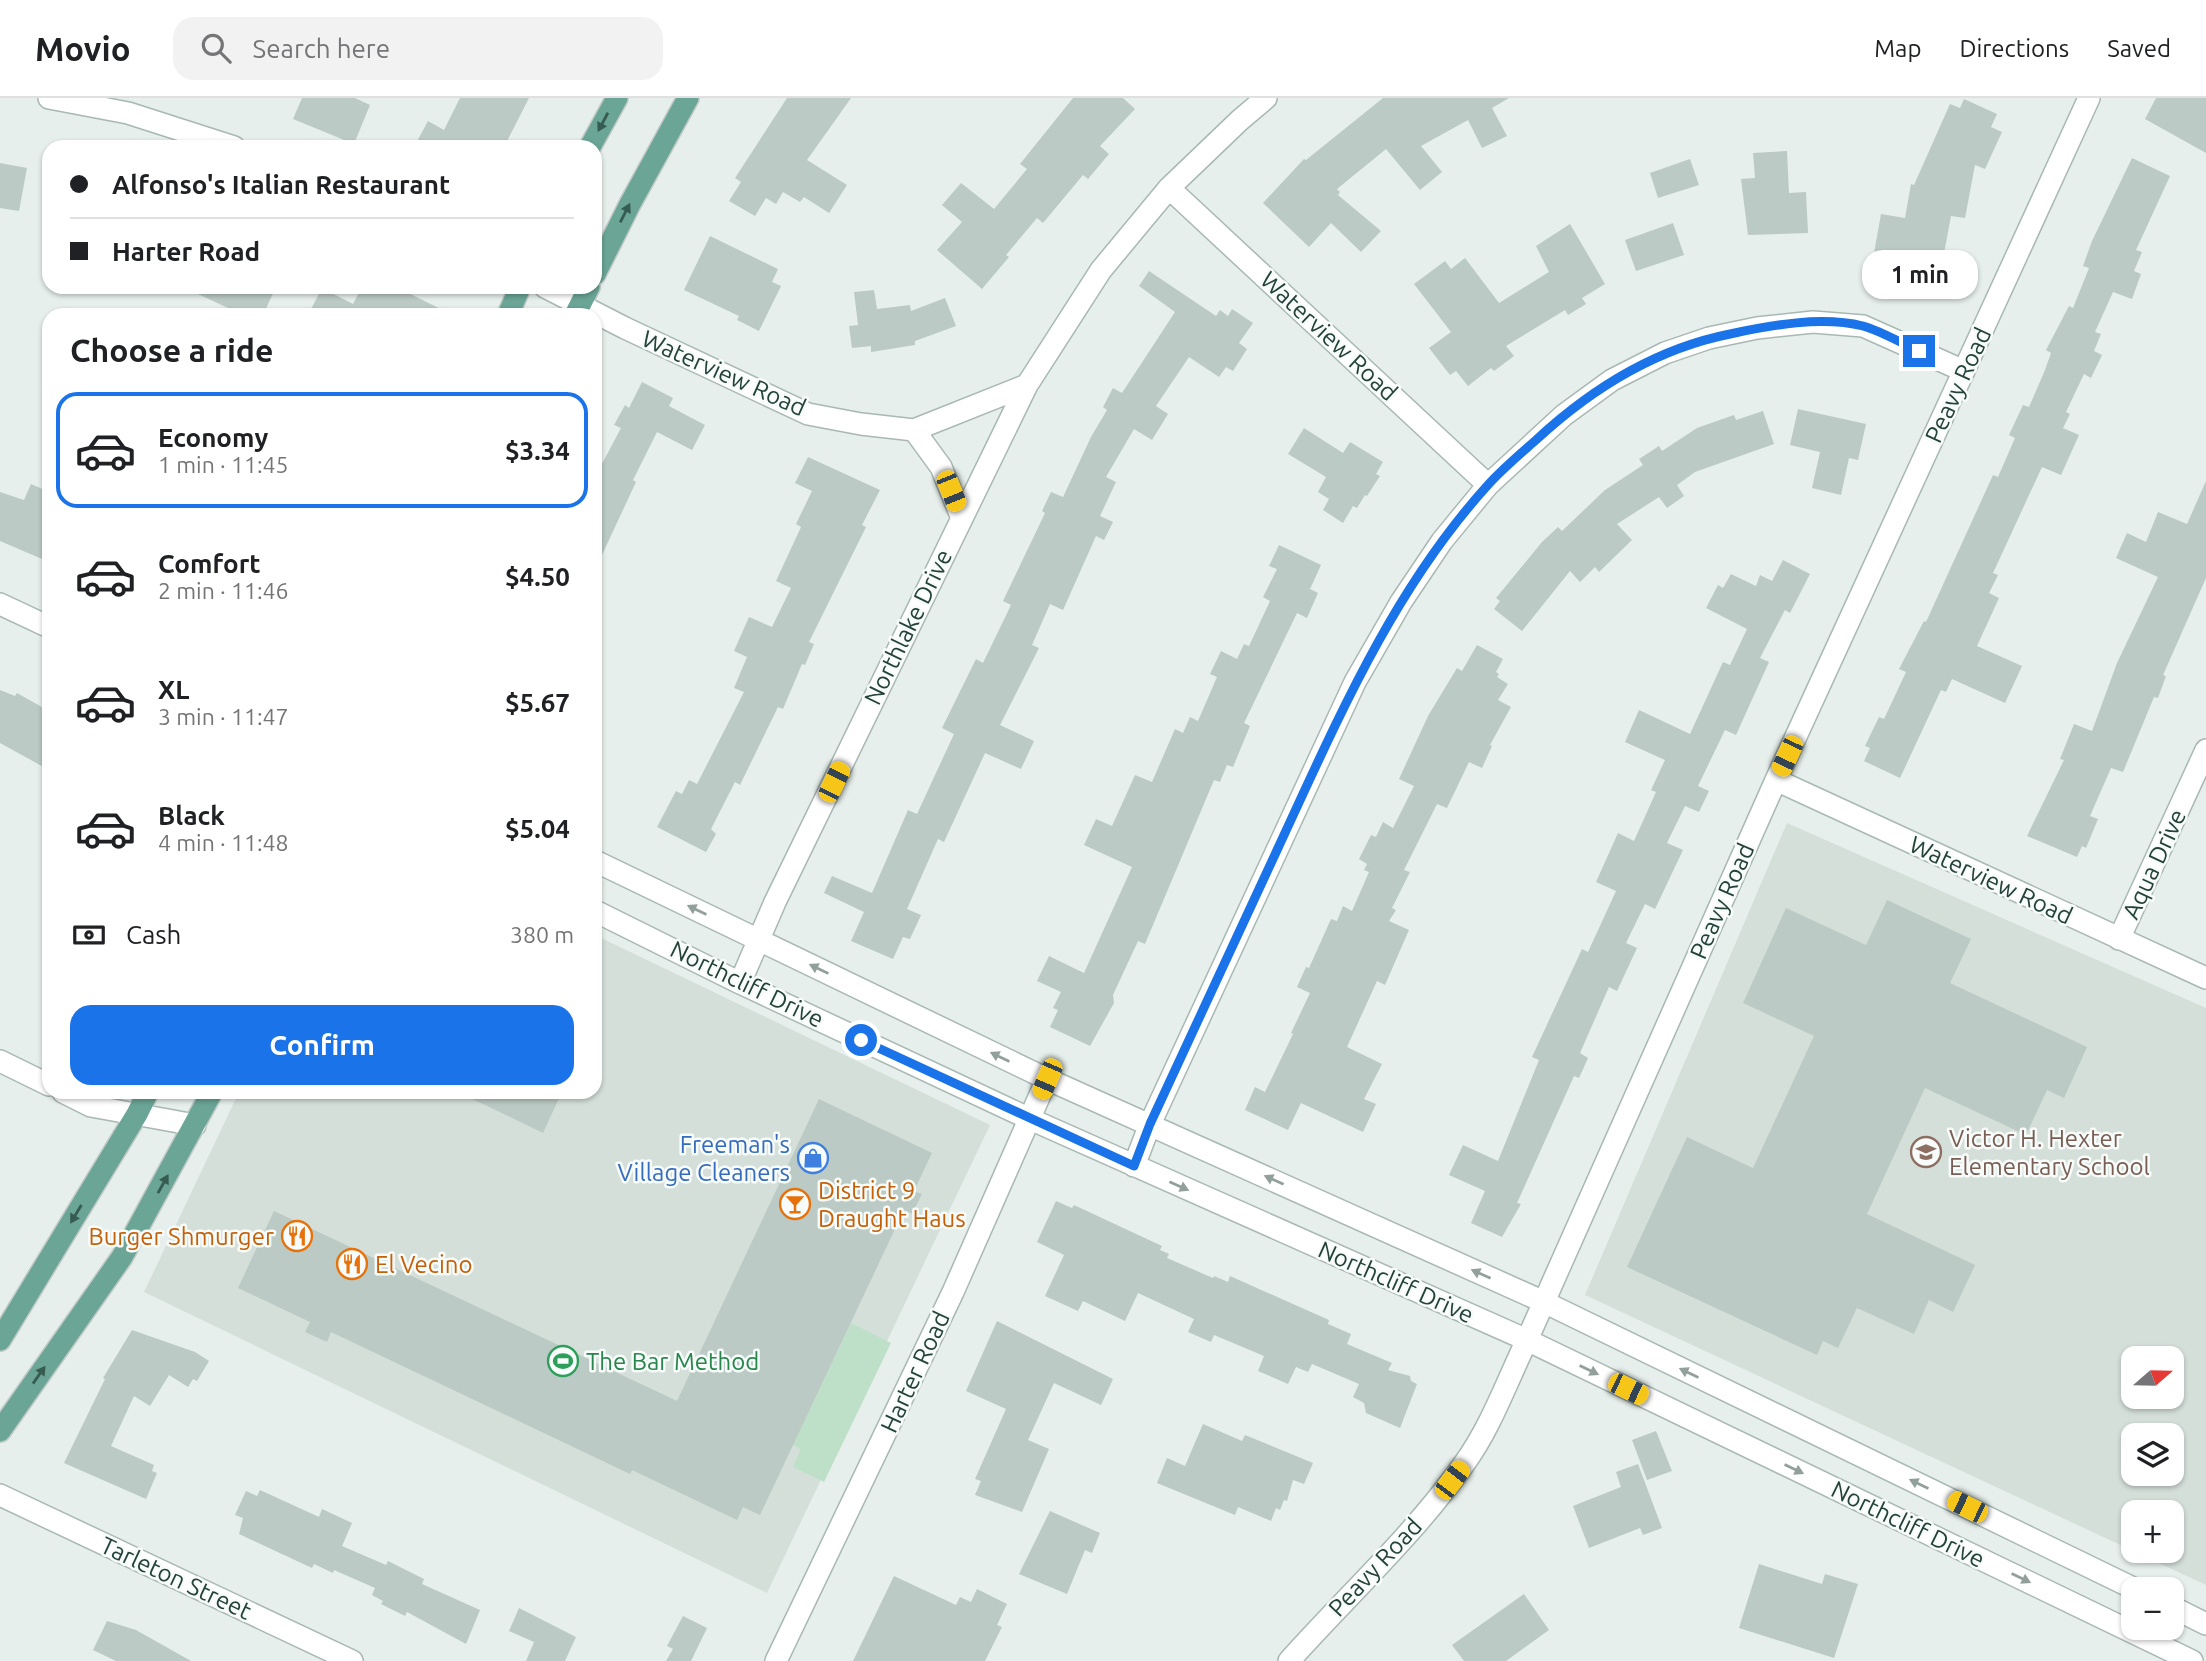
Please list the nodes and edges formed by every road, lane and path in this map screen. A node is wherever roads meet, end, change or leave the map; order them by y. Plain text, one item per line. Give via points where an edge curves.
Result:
1 (48, 98) edge
2 (617, 98) edge
3 (688, 98) edge
4 (1266, 98) edge
5 (2089, 98) edge
6 (212, 140) edge
7 (594, 140) edge
8 (1169, 188) junction
9 (602, 260) edge
10 (562, 294) edge
11 (581, 302) edge
12 (602, 312) edge
13 (1964, 371) junction
14 (1027, 385) junction
15 (914, 430) junction
16 (1488, 485) junction
17 (961, 516) junction
18 (0, 604) edge
19 (42, 624) edge
20 (2206, 750) edge
21 (1776, 780) junction
22 (602, 864) edge
23 (602, 914) edge
24 (758, 939) junction
25 (2119, 939) junction
26 (2206, 978) edge
27 (740, 983) junction
28 (0, 1061) edge
29 (1047, 1079) junction
30 (42, 1082) edge
31 (76, 1099) edge
32 (144, 1099) edge
33 (208, 1099) edge
34 (137, 1114) junction
35 (1030, 1119) junction
36 (1150, 1124) junction
37 (195, 1125) junction
38 (1134, 1166) junction
39 (1544, 1302) junction
40 (0, 1340) edge
41 (1527, 1340) junction
42 (0, 1430) edge
43 (0, 1495) edge
44 (2121, 1582) edge
45 (2184, 1613) edge
46 (2206, 1624) edge
47 (352, 1661) edge
48 (776, 1661) edge
49 (1289, 1661) edge
50 (2193, 1661) edge

1 - 6 street via 128,113
2 -> 7 main road
9 -> 3 main road
4 - 8 street, Northlake Drive
5 - 13 street, Peavy Road
8 - 14 street, Northlake Drive via 1101,270
8 - 16 street, Waterview Road
10 - 11 street, Waterview Road
12 - 15 street, Waterview Road via 808,414
13 - 16 street via 1863,326 1813,322 1709,338 1665,352 1612,380 1564,415
13 - 21 street, Peavy Road
14 - 15 street, Waterview Road
14 - 17 street, Northlake Drive
15 - 17 street via 941,467
16 - 36 street via 1428,561 1355,682
17 - 24 street, Northlake Drive
18 - 19 street
20 - 25 street, Aqua Drive
21 - 25 street, Waterview Road
21 - 39 street, Peavy Road
24 -> 22 street, Northcliff Drive
23 - 27 street, Northcliff Drive
24 - 27 street, Northlake Drive
29 -> 24 street, Northcliff Drive
25 - 26 street, Waterview Road
27 - 35 street, Northcliff Drive
28 - 30 street
29 - 35 street, Harter Road
29 - 36 street, Northcliff Drive
31 - 34 street via 90,1106
32 - 34 main road
33 - 37 main road
34 - 37 street
34 -> 40 main road
35 - 38 street, Northcliff Drive
35 - 48 street, Harter Road via 918,1367
36 - 38 street
39 -> 36 street, Northcliff Drive
42 -> 37 main road via 122,1257
38 -> 41 street, Northcliff Drive
39 - 41 street, Peavy Road
44 -> 39 street, Northcliff Drive
41 - 49 street, Peavy Road via 1466,1462
41 -> 50 street, Northcliff Drive
43 - 47 street, Tarleton Street
45 - 46 street

